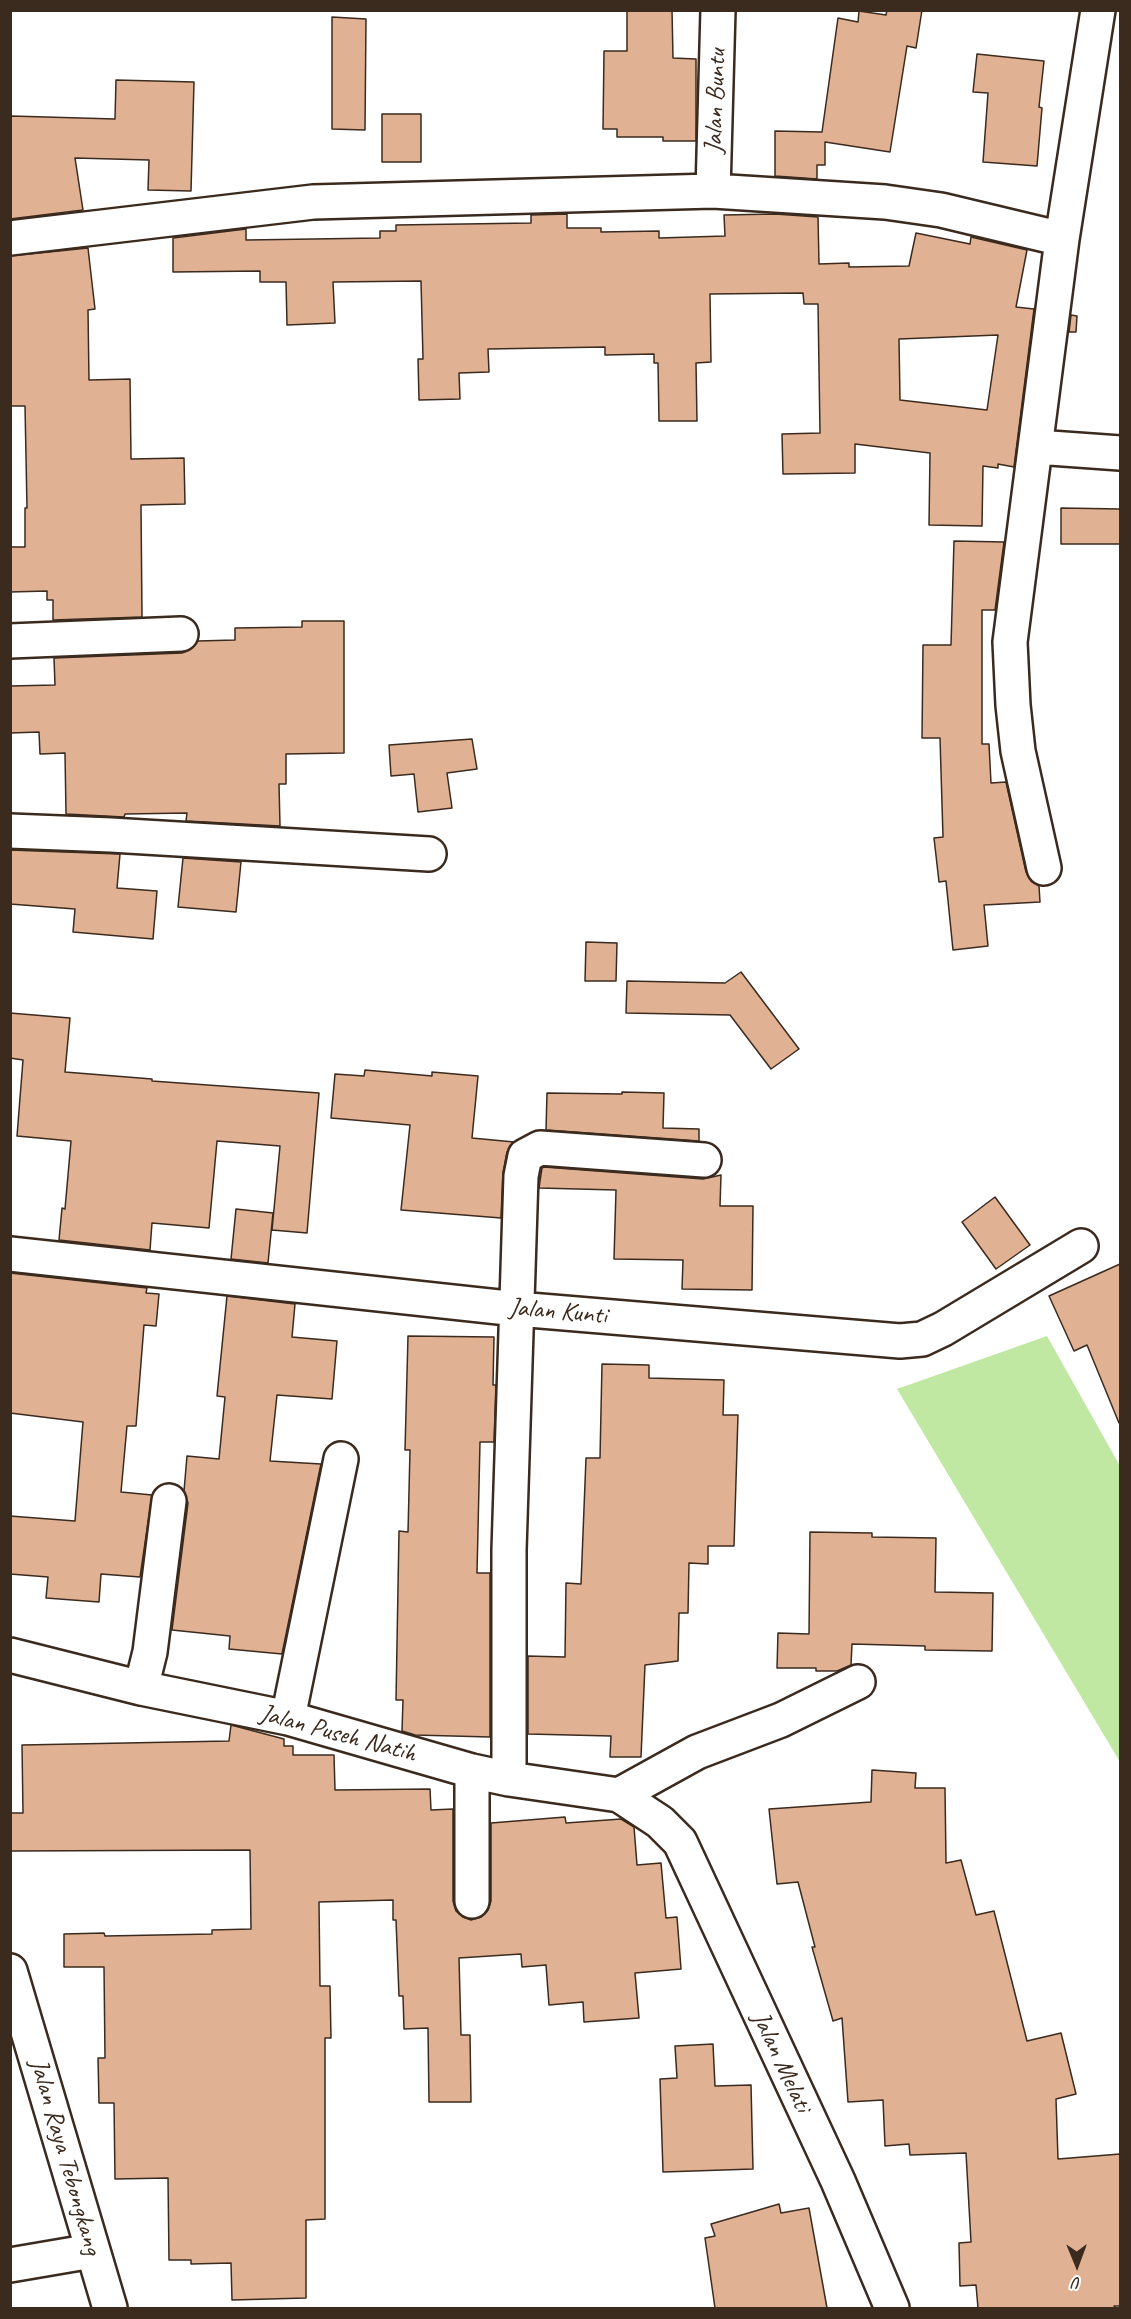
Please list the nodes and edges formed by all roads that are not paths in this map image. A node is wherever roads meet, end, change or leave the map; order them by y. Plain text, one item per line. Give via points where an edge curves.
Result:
1 (718, 10) edge
2 (1098, 10) edge
3 (713, 192) junction
4 (10, 238) edge
5 (1062, 238) junction
6 (1036, 447) junction
7 (1120, 453) edge
8 (181, 633) dead end
9 (10, 641) edge
10 (10, 831) edge
11 (429, 854) dead end
12 (1044, 868) dead end
13 (704, 1160) dead end
14 (1081, 1246) dead end
15 (10, 1254) edge
16 (517, 1309) junction
17 (341, 1459) dead end
18 (169, 1501) dead end
19 (10, 1655) edge
20 (858, 1682) dead end
21 (141, 1688) junction
22 (288, 1718) junction
23 (472, 1771) junction
24 (509, 1779) junction
25 (619, 1795) junction
26 (660, 1822) joint
27 (472, 1901) dead end
28 (10, 1971) edge
29 (92, 2251) junction
30 (10, 2265) edge
31 (111, 2308) edge
32 (892, 2308) edge

1 - 3 street, Jalan Buntu
2 - 5 street
3 - 4 street via 313,202
3 - 5 street via 885,202 941,210
5 - 6 street
6 - 7 street
6 - 12 street via 1010,642 1018,751
8 - 9 street
10 - 11 street
13 - 16 street via 540,1148 531,1151 525,1156 521,1176
14 - 16 street, Jalan Kunti via 922,1339 900,1341
15 - 16 street, Jalan Kunti
16 - 24 street via 509,1550
17 - 22 street
18 - 21 street via 150,1652
19 - 21 street, Jalan Puseh Natih
20 - 25 street via 781,1720 697,1752
21 - 22 street, Jalan Puseh Natih
22 - 23 street, Jalan Puseh Natih
23 - 24 street, Jalan Puseh Natih
23 - 27 street
24 - 25 street, Jalan Puseh Natih
25 - 26 street, Jalan Puseh Natih
26 - 32 street, Jalan Melati via 680,1842 838,2181
28 - 29 street, Jalan Raya Tebongkang
29 - 30 street
29 - 31 street, Jalan Raya Tebongkang

